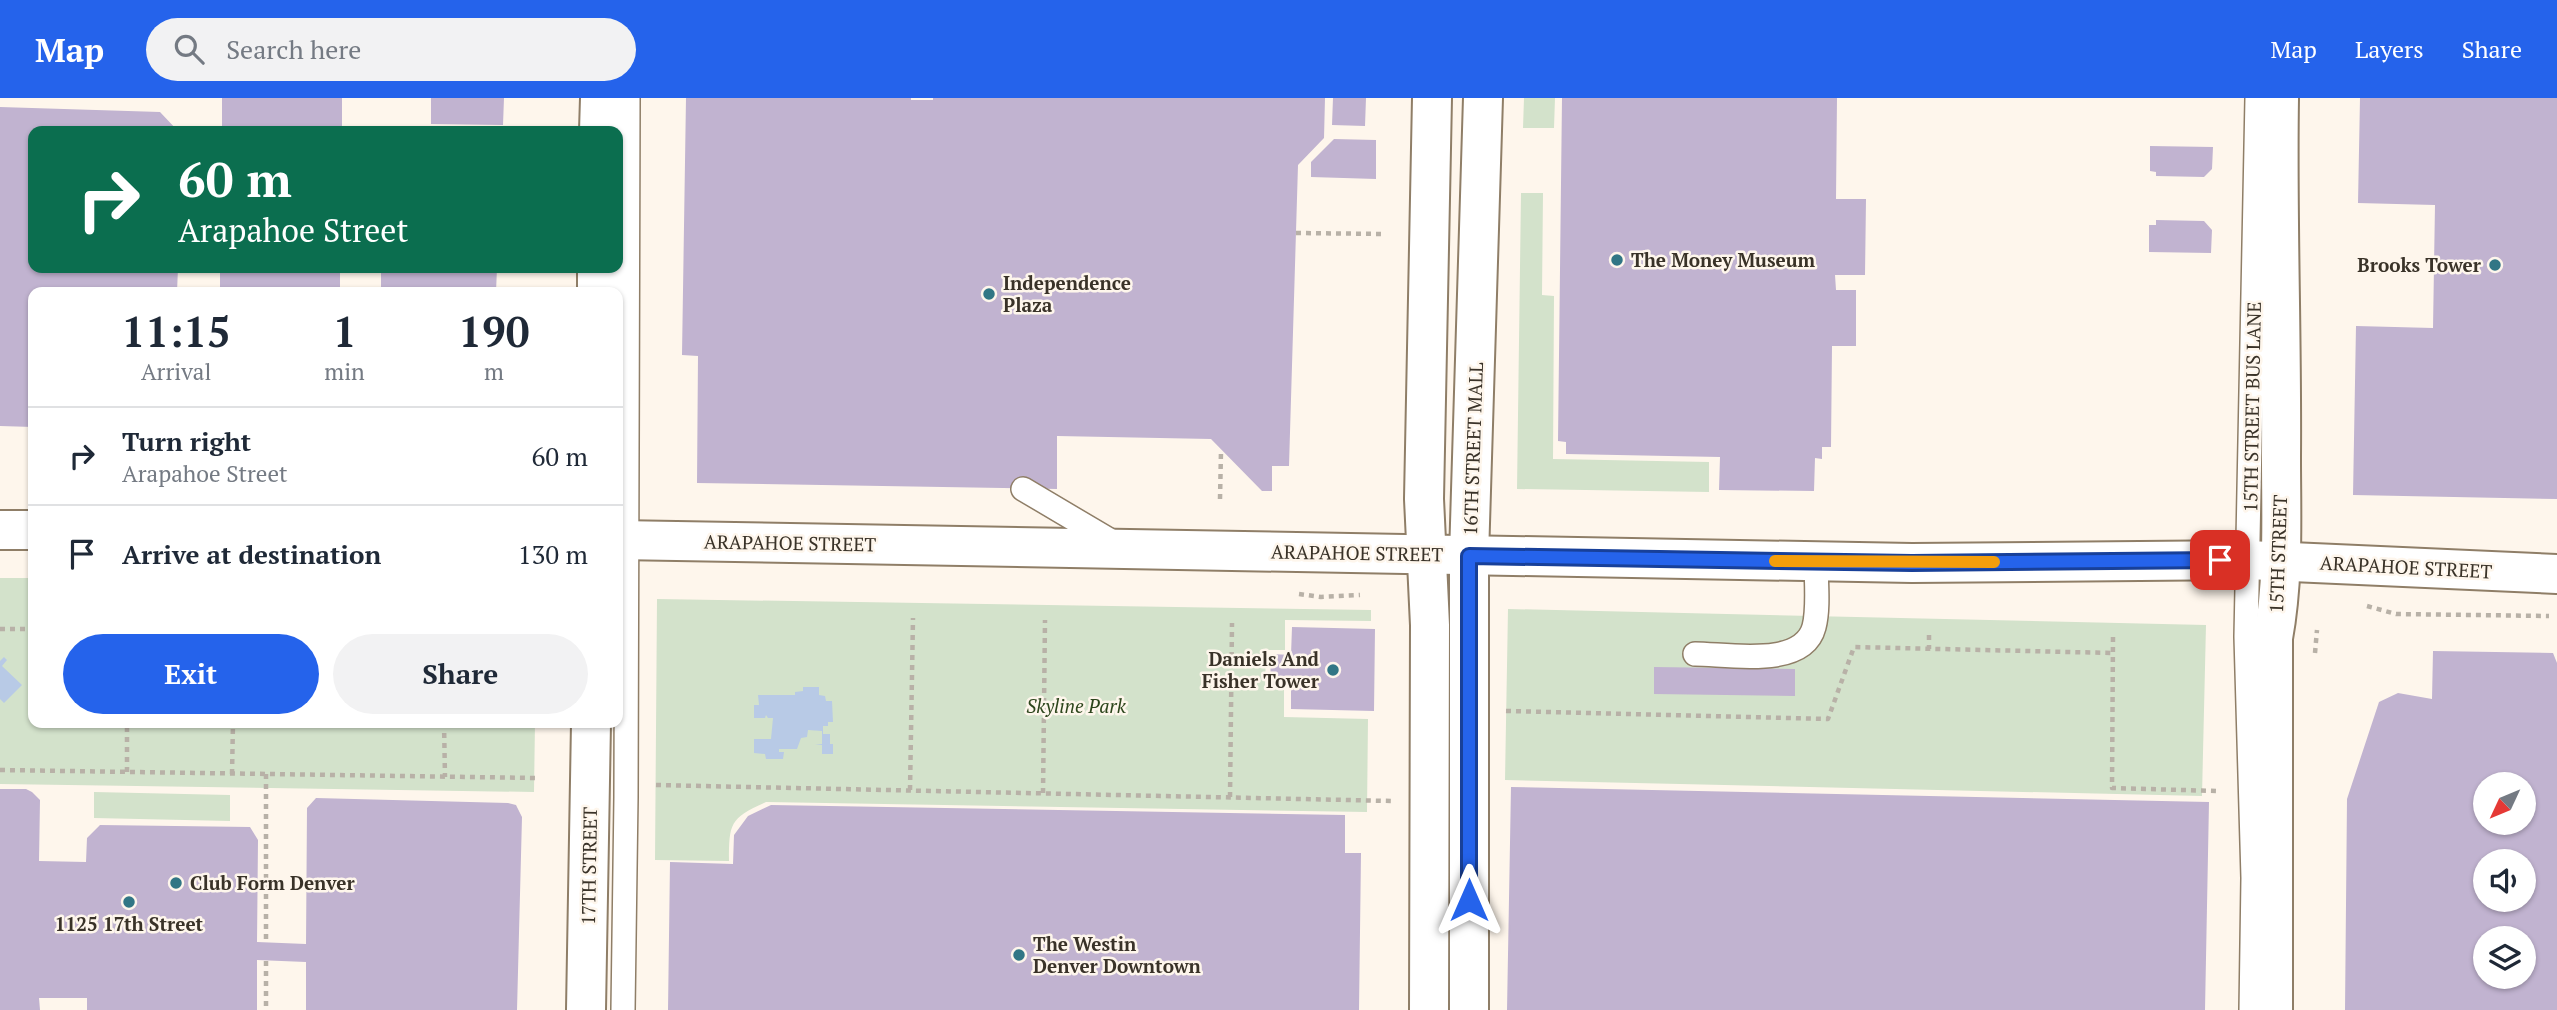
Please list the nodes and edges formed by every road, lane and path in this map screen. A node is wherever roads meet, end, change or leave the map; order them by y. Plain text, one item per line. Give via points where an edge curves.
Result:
1 (600, 98) edge
2 (628, 98) edge
3 (1432, 98) edge
4 (1483, 98) edge
5 (2258, 98) edge
6 (2279, 98) edge
7 (599, 126) edge
8 (1296, 233) dead end
9 (1386, 234) dead end
10 (1220, 451) dead end
11 (623, 466) edge
12 (1023, 489) dead end
13 (1220, 499) dead end
14 (0, 530) edge
15 (28, 530) edge
16 (623, 540) edge
17 (1124, 549) junction
18 (1426, 554) junction
19 (1469, 556) junction
20 (1815, 561) junction
21 (2264, 561) junction
22 (2557, 574) edge
23 (913, 618) dead end
24 (1045, 620) dead end
25 (1232, 623) dead end
26 (0, 628) edge
27 (28, 629) edge
28 (1929, 635) dead end
29 (2113, 637) dead end
30 (1929, 649) junction
31 (1695, 653) dead end
32 (2113, 653) junction
33 (1502, 711) dead end
34 (127, 728) edge
35 (233, 728) edge
36 (444, 728) edge
37 (591, 728) edge
38 (622, 728) edge
39 (0, 770) edge
40 (127, 772) junction
41 (232, 774) junction
42 (266, 774) junction
43 (444, 777) junction
44 (537, 778) dead end
45 (652, 785) dead end
46 (910, 790) junction
47 (2217, 791) dead end
48 (1043, 793) junction
49 (1230, 797) junction
50 (1404, 801) dead end
51 (266, 943) dead end
52 (266, 961) dead end
53 (266, 1010) edge
54 (586, 1010) edge
55 (622, 1010) edge
56 (1429, 1010) edge
57 (1469, 1010) edge
58 (2251, 1010) edge
59 (2273, 1010) edge

1 - 7 street
2 - 11 lane
3 - 18 street
4 - 19 street, 16TH STREET MALL
5 - 21 lane, 15TH STREET BUS LANE
6 - 21 street, 15TH STREET via 2282,383
8 - 9 path
10 - 13 path
12 - 17 lane
14 - 15 street
16 - 17 street, ARAPAHOE STREET
17 - 18 street, ARAPAHOE STREET
18 - 19 street, ARAPAHOE STREET
18 - 56 street via 1430,625
19 - 20 street, ARAPAHOE STREET
19 - 57 street, 16TH STREET MALL
20 - 21 street, ARAPAHOE STREET
20 - 31 lane via 1815,624 1802,646 1780,656
21 - 22 street, ARAPAHOE STREET
21 - 58 lane, 15TH STREET BUS LANE via 2246,637 2253,878
21 - 59 street, 15TH STREET via 2280,598 2273,638
23 - 46 path
24 - 48 path
25 - 49 path
26 - 27 path
28 - 30 path
29 - 32 path
30 - 32 path
30 - 33 path via 1854,647 1828,719
32 - 47 path via 2112,789
34 - 40 path
35 - 41 path
36 - 43 path
37 - 54 street, 17TH STREET
38 - 55 lane
39 - 40 path
40 - 41 path
41 - 42 path
42 - 43 path
42 - 51 path
43 - 44 path
45 - 46 path
46 - 48 path
48 - 49 path
49 - 50 path
52 - 53 path

